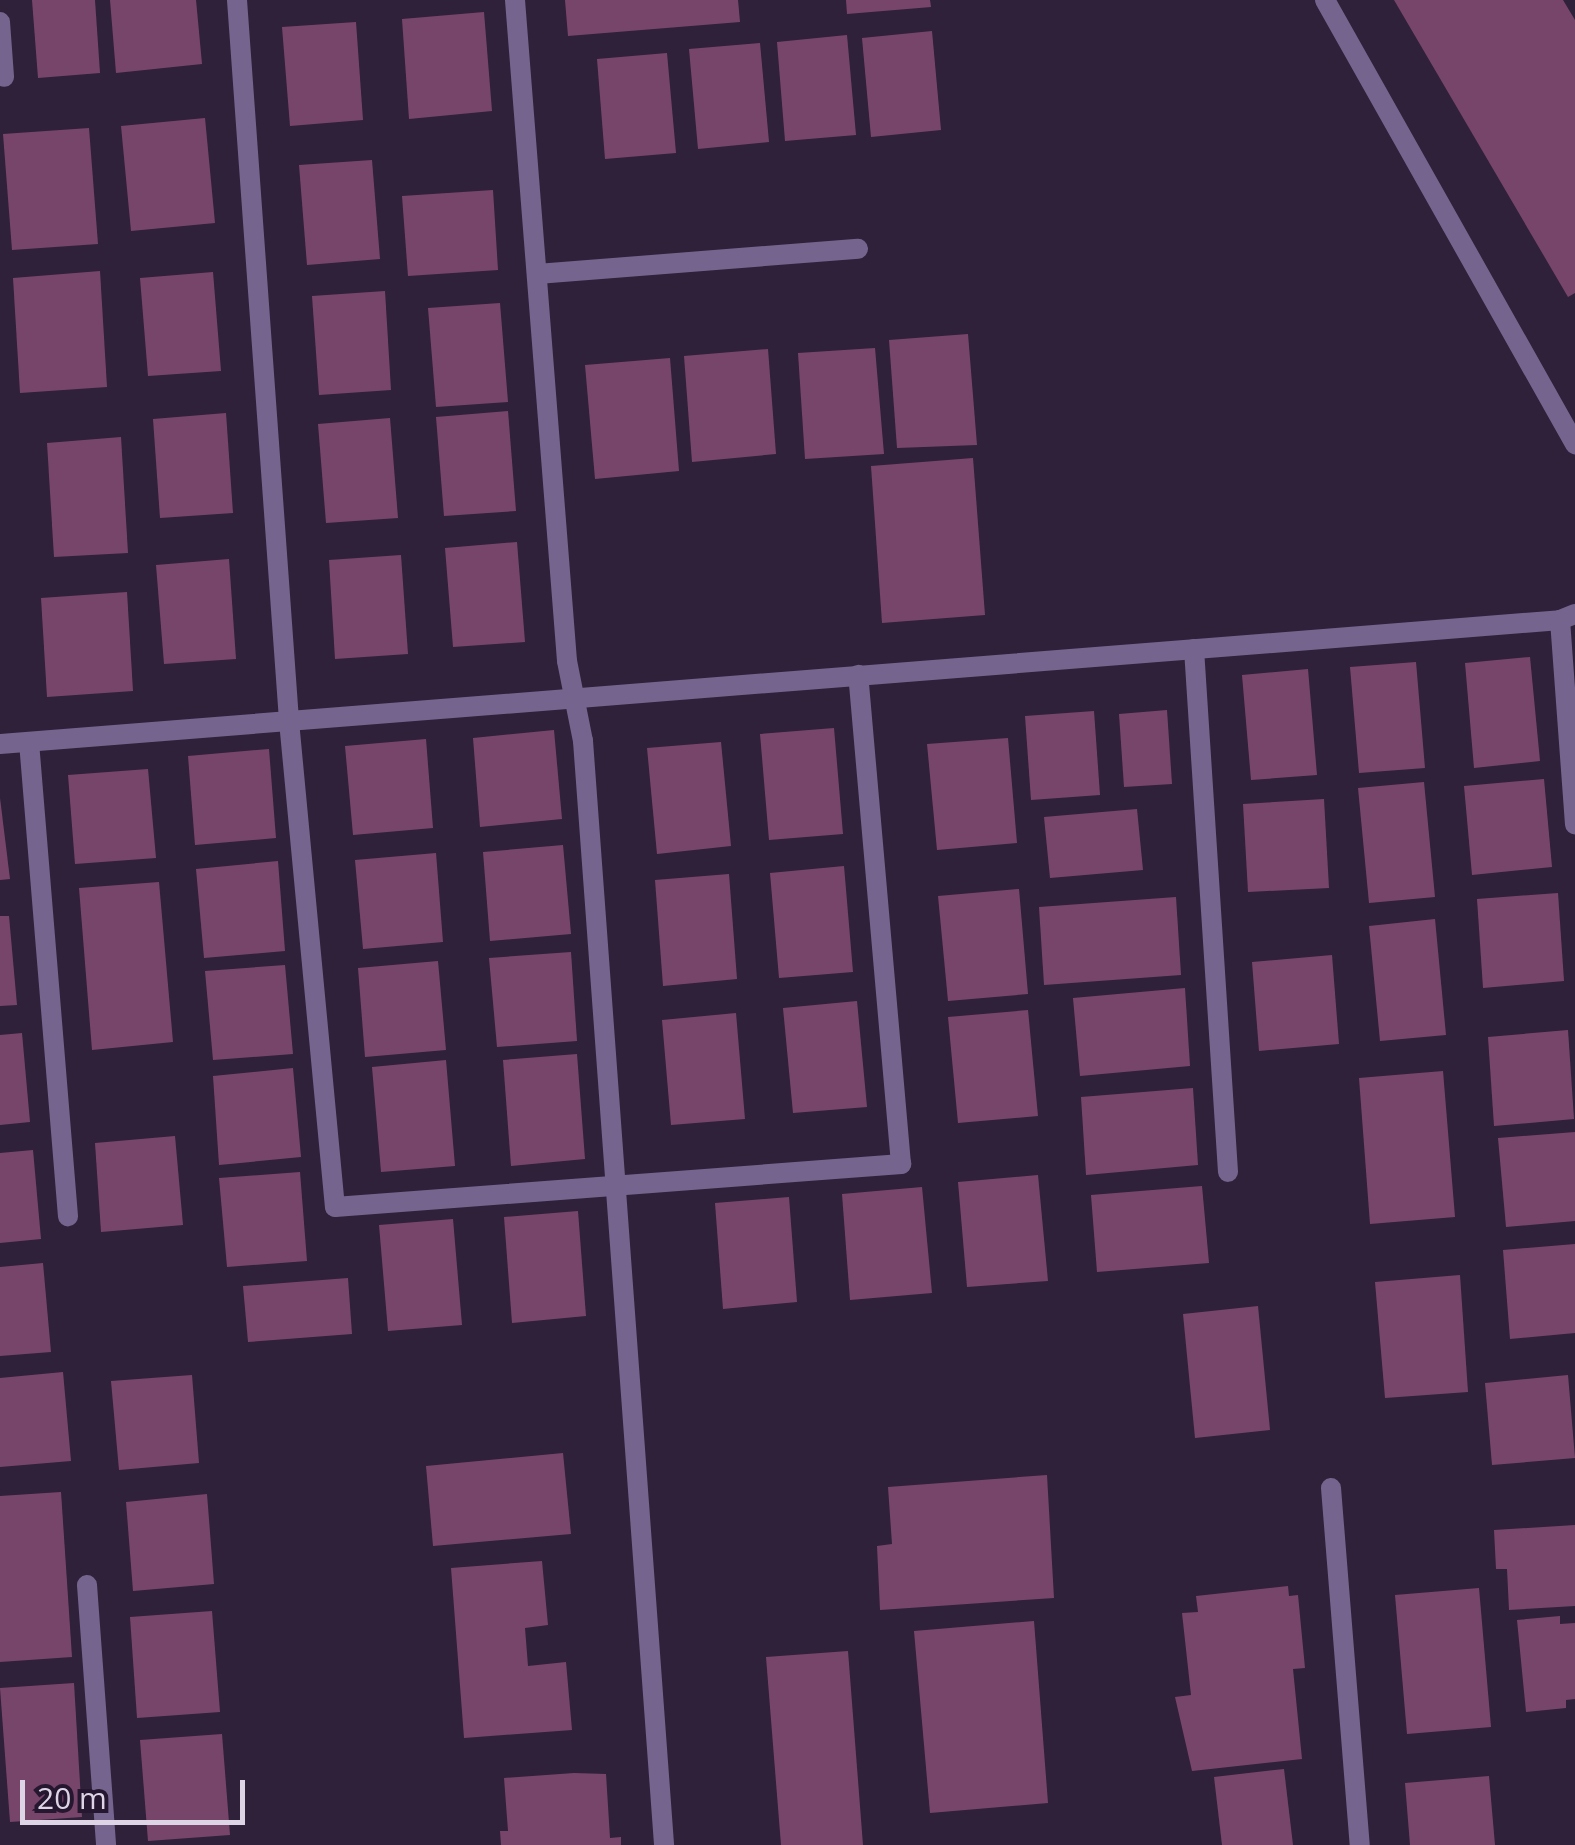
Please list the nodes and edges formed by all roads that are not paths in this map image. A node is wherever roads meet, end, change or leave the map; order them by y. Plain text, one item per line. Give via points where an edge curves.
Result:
1 (237, 0) edge
2 (515, 0) edge
3 (1325, 0) edge
4 (0, 22) edge
5 (4, 77) dead end
6 (858, 249) dead end
7 (536, 274) junction
8 (1575, 444) edge
9 (1568, 617) edge
10 (1194, 649) junction
11 (858, 676) junction
12 (575, 698) junction
13 (289, 722) junction
14 (29, 742) junction
15 (0, 744) edge
16 (1575, 824) edge
17 (1228, 1172) dead end
18 (616, 1188) junction
19 (68, 1216) dead end
20 (1331, 1488) dead end
21 (87, 1585) dead end
22 (106, 1845) edge
23 (664, 1845) edge
24 (1360, 1845) edge

1 - 13 street
2 - 7 street
3 - 8 street
4 - 5 street
6 - 7 street
7 - 12 street
9 - 10 street
9 - 16 street
10 - 11 street
10 - 17 street
11 - 12 street
11 - 18 street via 901,1164
12 - 13 street
12 - 18 street
13 - 14 street
13 - 18 street via 335,1206
14 - 15 street
14 - 19 street
18 - 23 street
20 - 24 street
21 - 22 street

